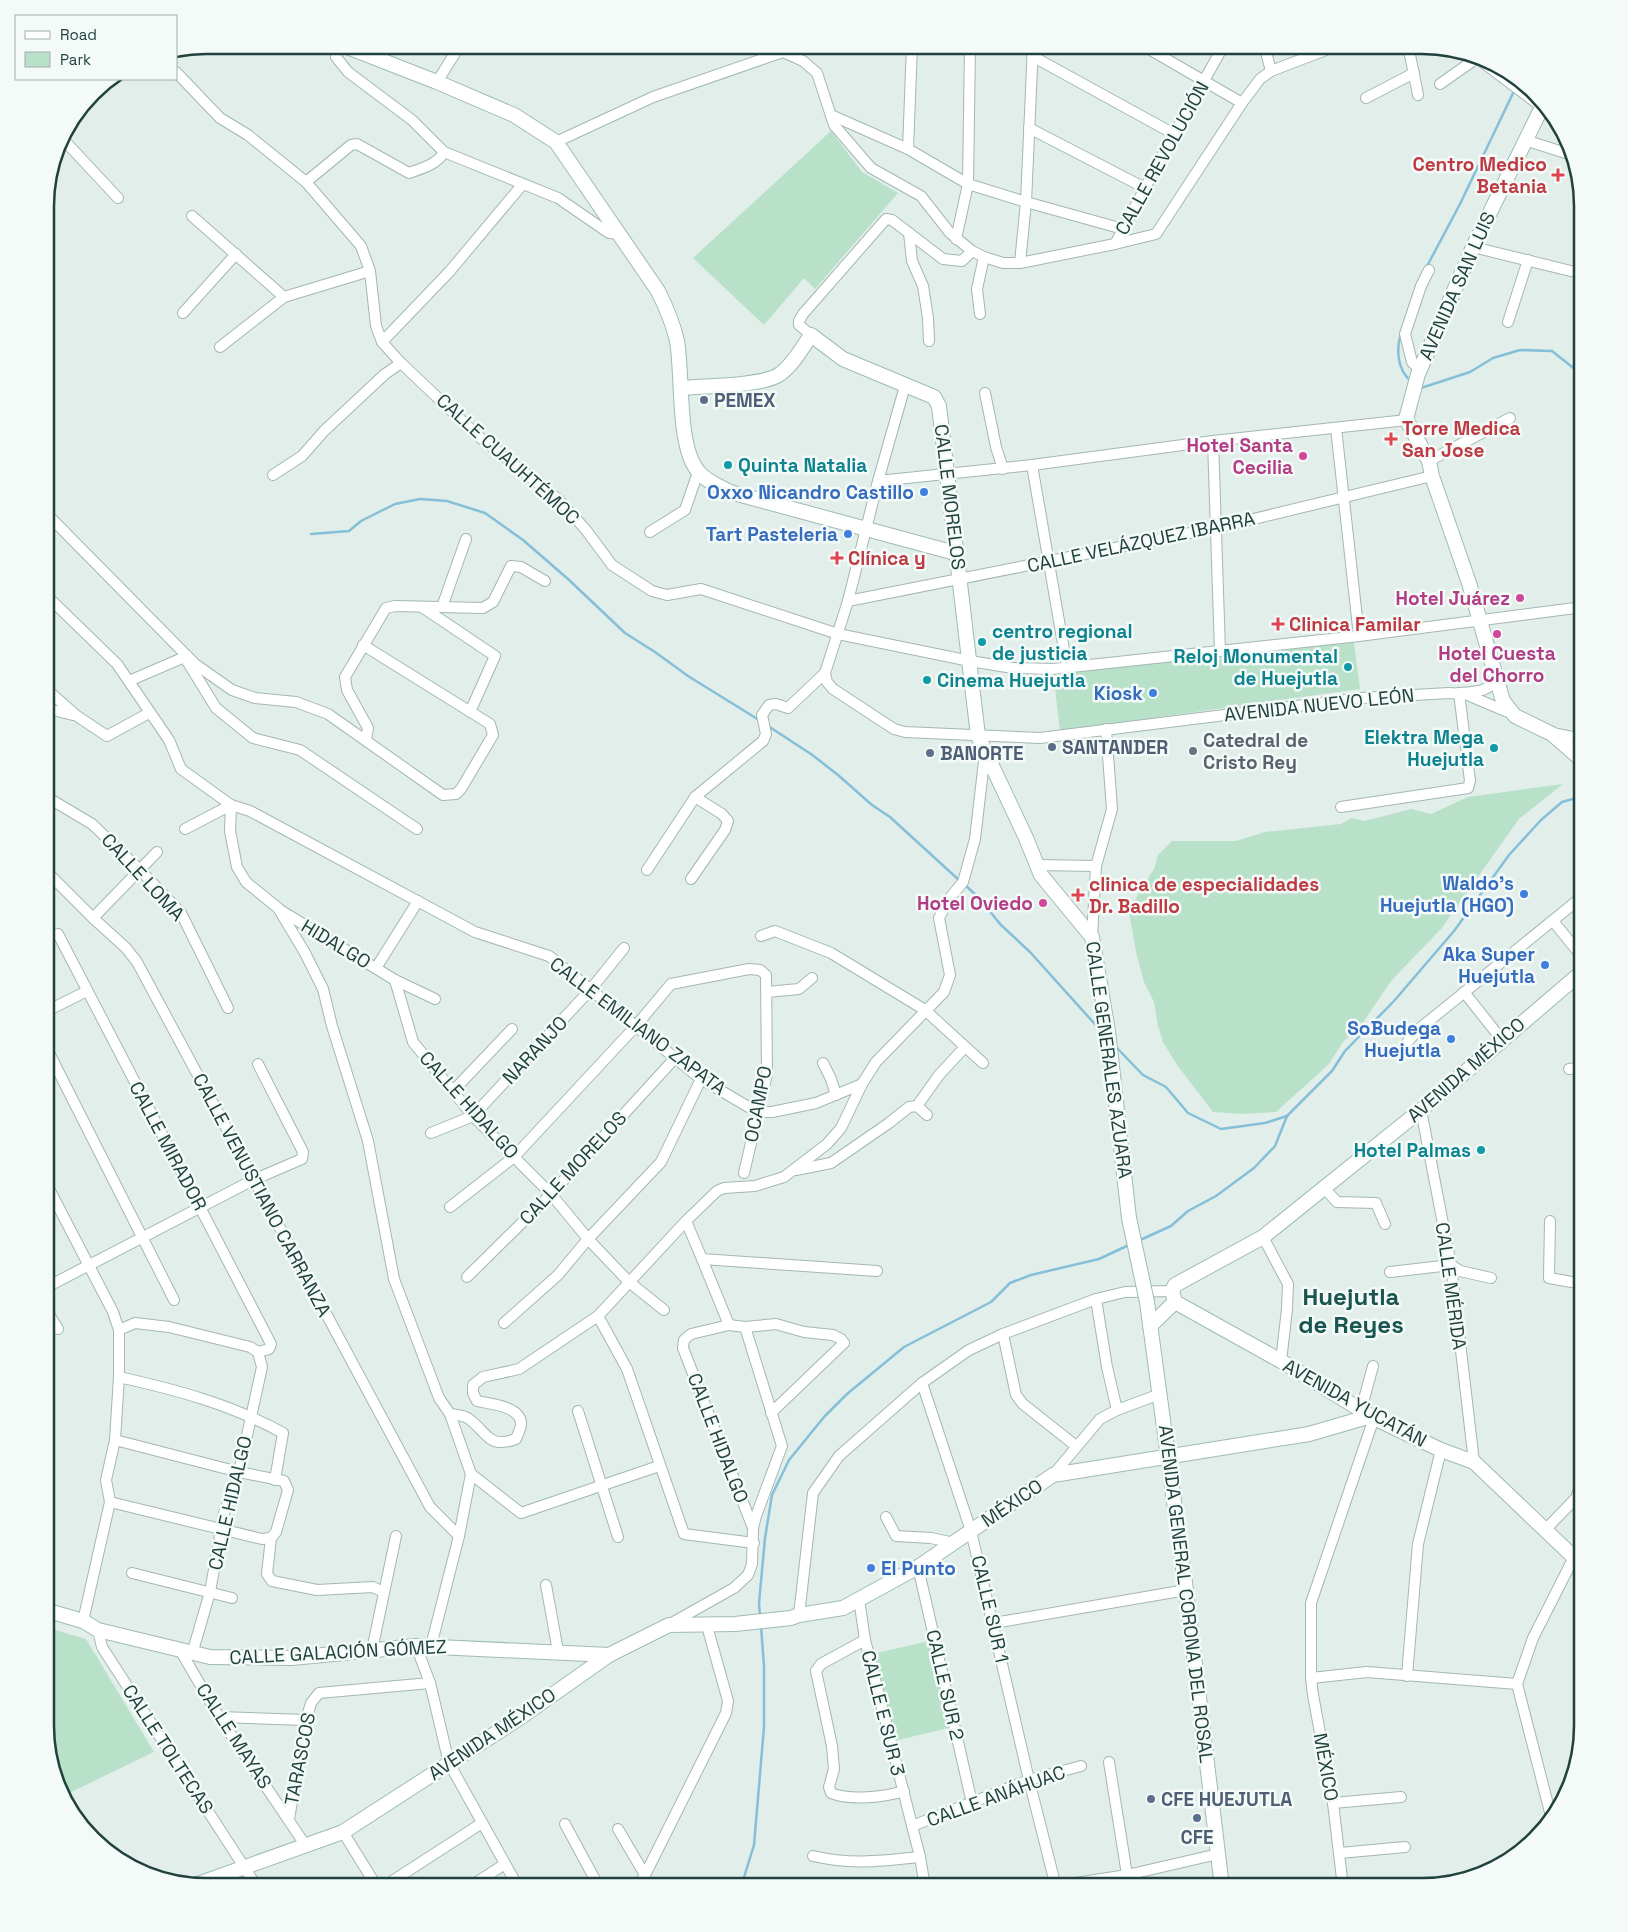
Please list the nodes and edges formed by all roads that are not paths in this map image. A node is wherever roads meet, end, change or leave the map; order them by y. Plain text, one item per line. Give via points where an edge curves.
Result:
1 (337, 54) edge
2 (365, 54) edge
3 (454, 54) edge
4 (767, 54) edge
5 (792, 54) edge
6 (912, 54) edge
7 (970, 54) edge
8 (1158, 54) edge
9 (1219, 54) edge
10 (1266, 54) edge
11 (1315, 54) edge
12 (1410, 54) edge
13 (1032, 56) joint
14 (1471, 62) edge
15 (1271, 71) junction
16 (1414, 73) junction
17 (178, 74) edge
18 (1497, 74) edge
19 (1205, 80) junction
20 (436, 82) junction
21 (1440, 84) dead end
22 (1418, 95) dead end
23 (1528, 96) edge
24 (1366, 98) dead end
25 (1242, 103) junction
26 (1540, 110) edge
27 (831, 115) junction
28 (1029, 128) junction
29 (1174, 134) junction
30 (1525, 140) junction
31 (556, 142) junction
32 (67, 143) edge
33 (908, 149) junction
34 (444, 152) junction
35 (1564, 153) edge
36 (306, 182) junction
37 (968, 184) junction
38 (522, 185) junction
39 (1145, 188) junction
40 (118, 198) dead end
41 (1026, 202) junction
42 (192, 216) dead end
43 (1123, 229) junction
44 (909, 233) junction
45 (621, 234) junction
46 (956, 239) junction
47 (1115, 244) junction
48 (1473, 247) junction
49 (972, 250) junction
50 (236, 254) junction
51 (984, 257) junction
52 (1528, 260) junction
53 (1020, 263) junction
54 (370, 270) junction
55 (1429, 270) dead end
56 (1574, 272) edge
57 (284, 298) junction
58 (183, 313) dead end
59 (980, 314) dead end
60 (1508, 322) dead end
61 (811, 335) junction
62 (929, 341) dead end
63 (382, 342) junction
64 (220, 347) dead end
65 (402, 363) junction
66 (1419, 372) junction
67 (905, 386) junction
68 (682, 388) junction
69 (985, 393) dead end
70 (1510, 418) dead end
71 (1407, 419) junction
72 (1336, 428) junction
73 (1213, 441) junction
74 (1429, 461) junction
75 (1032, 465) junction
76 (1003, 468) junction
77 (698, 472) junction
78 (948, 474) junction
79 (273, 475) dead end
80 (1432, 476) junction
81 (878, 481) junction
82 (1343, 497) junction
83 (54, 520) edge
84 (866, 528) junction
85 (1216, 528) junction
86 (650, 532) dead end
87 (466, 539) dead end
88 (955, 553) junction
89 (1048, 560) junction
90 (960, 578) junction
91 (546, 581) dead end
92 (848, 601) junction
93 (54, 603) edge
94 (421, 606) junction
95 (442, 607) junction
96 (1574, 608) edge
97 (1481, 621) junction
98 (838, 634) junction
99 (1360, 636) junction
100 (363, 645) junction
101 (1220, 651) junction
102 (187, 656) junction
103 (970, 661) junction
104 (1067, 667) junction
105 (826, 677) junction
106 (1496, 680) junction
107 (129, 681) junction
108 (1460, 693) junction
109 (54, 696) edge
110 (54, 710) edge
111 (470, 712) junction
112 (149, 713) junction
113 (77, 716) junction
114 (1516, 716) junction
115 (1106, 729) junction
116 (1548, 732) junction
117 (978, 736) junction
118 (1574, 736) edge
119 (366, 739) junction
120 (985, 753) junction
121 (1574, 753) edge
122 (695, 797) junction
123 (54, 801) edge
124 (231, 805) junction
125 (1342, 807) dead end
126 (185, 829) dead end
127 (417, 829) dead end
128 (157, 852) dead end
129 (1037, 865) junction
130 (1096, 866) junction
131 (140, 870) junction
132 (647, 870) dead end
133 (54, 879) edge
134 (690, 880) dead end
135 (418, 901) junction
136 (1574, 903) edge
137 (278, 908) junction
138 (93, 918) junction
139 (1553, 920) junction
140 (58, 934) dead end
141 (761, 936) dead end
142 (1092, 937) junction
143 (1574, 947) edge
144 (624, 948) dead end
145 (376, 968) junction
146 (812, 978) dead end
147 (1574, 979) edge
148 (395, 980) junction
149 (591, 989) junction
150 (87, 991) junction
151 (767, 992) junction
152 (1464, 992) junction
153 (435, 998) dead end
154 (54, 1008) edge
155 (228, 1008) dead end
156 (925, 1010) junction
157 (635, 1027) junction
158 (512, 1029) dead end
159 (1502, 1040) junction
160 (1408, 1041) dead end
161 (965, 1047) junction
162 (676, 1057) junction
163 (54, 1063) edge
164 (823, 1063) dead end
165 (258, 1064) dead end
166 (983, 1064) dead end
167 (1574, 1068) edge
168 (1569, 1069) dead end
169 (701, 1079) junction
170 (862, 1084) junction
171 (453, 1092) junction
172 (836, 1095) junction
173 (917, 1106) junction
174 (1421, 1110) junction
175 (757, 1112) junction
176 (927, 1115) dead end
177 (473, 1116) junction
178 (431, 1134) dead end
179 (514, 1157) junction
180 (793, 1170) junction
181 (744, 1173) dead end
182 (253, 1180) junction
183 (1324, 1188) junction
184 (551, 1194) junction
185 (54, 1199) edge
186 (200, 1207) junction
187 (450, 1207) dead end
188 (686, 1221) junction
189 (1550, 1221) dead end
190 (1385, 1224) dead end
191 (143, 1237) junction
192 (588, 1238) junction
193 (1263, 1238) junction
194 (702, 1259) junction
195 (88, 1265) junction
196 (1451, 1265) junction
197 (877, 1271) dead end
198 (1390, 1272) dead end
199 (466, 1276) dead end
200 (1491, 1278) dead end
201 (629, 1282) junction
202 (1574, 1282) edge
203 (54, 1283) edge
204 (1174, 1293) junction
205 (174, 1300) dead end
206 (1096, 1300) junction
207 (1147, 1302) joint
208 (664, 1310) dead end
209 (598, 1316) junction
210 (54, 1323) edge
211 (504, 1323) dead end
212 (729, 1325) junction
213 (1150, 1326) junction
214 (745, 1327) junction
215 (58, 1329) dead end
216 (119, 1330) junction
217 (1003, 1334) junction
218 (258, 1352) junction
219 (1281, 1361) junction
220 (1373, 1366) dead end
221 (119, 1377) junction
222 (922, 1383) junction
223 (1160, 1394) junction
224 (1117, 1410) junction
225 (578, 1412) dead end
226 (771, 1413) junction
227 (450, 1414) junction
228 (1369, 1414) junction
229 (251, 1416) junction
230 (115, 1440) junction
231 (1076, 1446) junction
232 (1441, 1450) junction
233 (1169, 1457) junction
234 (1474, 1462) junction
235 (659, 1466) junction
236 (239, 1472) junction
237 (471, 1474) junction
238 (1053, 1475) junction
239 (275, 1480) junction
240 (601, 1487) junction
241 (1574, 1500) edge
242 (110, 1502) junction
243 (886, 1518) dead end
244 (753, 1528) junction
245 (222, 1530) junction
246 (1545, 1530) junction
247 (971, 1531) junction
248 (396, 1536) dead end
249 (459, 1536) junction
250 (618, 1537) dead end
251 (271, 1538) junction
252 (754, 1543) junction
253 (954, 1543) junction
254 (1574, 1559) edge
255 (918, 1567) junction
256 (1574, 1570) edge
257 (132, 1573) dead end
258 (546, 1585) dead end
259 (1186, 1590) junction
260 (210, 1592) junction
261 (383, 1592) junction
262 (232, 1598) dead end
263 (859, 1599) junction
264 (54, 1613) edge
265 (795, 1616) junction
266 (83, 1621) junction
267 (994, 1623) junction
268 (669, 1625) junction
269 (707, 1626) junction
270 (98, 1630) junction
271 (865, 1640) junction
272 (416, 1646) junction
273 (431, 1646) junction
274 (372, 1650) junction
275 (558, 1651) junction
276 (186, 1652) junction
277 (609, 1654) junction
278 (1407, 1676) junction
279 (1311, 1678) junction
280 (430, 1683) junction
281 (1517, 1684) junction
282 (219, 1716) junction
283 (306, 1720) junction
284 (1109, 1762) dead end
285 (449, 1763) junction
286 (1081, 1766) dead end
287 (1029, 1780) junction
288 (904, 1791) junction
289 (1401, 1797) dead end
290 (1333, 1803) junction
291 (972, 1804) junction
292 (1549, 1810) edge
293 (289, 1819) junction
294 (482, 1823) junction
295 (565, 1824) dead end
296 (912, 1826) junction
297 (618, 1828) dead end
298 (343, 1832) junction
299 (306, 1846) junction
300 (1404, 1847) dead end
301 (1340, 1853) junction
302 (1218, 1854) junction
303 (813, 1856) dead end
304 (920, 1857) junction
305 (505, 1864) junction
306 (243, 1866) junction
307 (645, 1875) junction
308 (1127, 1875) junction
309 (213, 1878) edge
310 (251, 1878) edge
311 (371, 1878) edge
312 (397, 1878) edge
313 (483, 1878) edge
314 (513, 1878) edge
315 (594, 1878) edge
316 (643, 1878) edge
317 (924, 1878) edge
318 (1052, 1878) edge
319 (1109, 1878) edge
320 (1128, 1878) edge
321 (1221, 1878) edge
322 (1342, 1878) edge

1 - 34 street via 336,58 348,72 412,120
2 - 20 street
3 - 20 street
4 - 31 street via 653,97
5 - 27 street via 816,73
6 - 33 street
7 - 37 street
8 - 19 street
9 - 19 street, CALLE REVOLUCIÓN
10 - 15 street
11 - 15 street
12 - 16 street
13 - 28 street
13 - 29 street
14 - 21 street
15 - 25 street via 1260,79
16 - 22 street
16 - 24 street
17 - 36 street, CALLE CUAUHTÉMOC via 220,118 248,135
18 - 23 street
19 - 25 street
19 - 29 street, CALLE REVOLUCIÓN
20 - 31 street via 514,115
25 - 47 street via 1156,234
26 - 30 street, AVENIDA SAN LUIS
27 - 33 street
27 - 46 street via 834,125 871,168 921,196
28 - 39 street
28 - 41 street
29 - 39 street, CALLE REVOLUCIÓN
30 - 35 street
30 - 48 street, AVENIDA SAN LUIS
31 - 45 street
32 - 40 street
33 - 37 street
34 - 36 street via 441,159 409,173 357,144 350,145
34 - 38 street
36 - 54 street, CALLE CUAUHTÉMOC via 360,246
37 - 41 street
37 - 46 street
38 - 45 street via 558,198 609,233
38 - 63 street via 450,271
39 - 43 street, CALLE REVOLUCIÓN
41 - 43 street
41 - 53 street
42 - 50 street
43 - 47 street, CALLE REVOLUCIÓN
44 - 49 street via 943,258 962,261
44 - 61 street via 886,219 803,314 800,325
44 - 62 street via 912,260 923,286
45 - 68 street via 668,311 677,342
46 - 49 street
47 - 53 street
48 - 52 street
48 - 66 street, AVENIDA SAN LUIS
49 - 51 street
50 - 57 street
50 - 58 street
51 - 53 street via 1003,263
51 - 59 street via 977,289
52 - 56 street
52 - 60 street
54 - 57 street
54 - 63 street, CALLE CUAUHTÉMOC via 376,326
55 - 66 street via 1405,334 1412,362
57 - 64 street
61 - 67 street, CALLE MORELOS via 843,359
61 - 68 street via 780,375 753,383
63 - 65 street, CALLE CUAUHTÉMOC
65 - 79 street via 385,374 302,456
65 - 98 street, CALLE CUAUHTÉMOC via 478,434 559,500 612,565 652,591 667,595 701,589
66 - 71 street, AVENIDA SAN LUIS
67 - 78 street, CALLE MORELOS via 937,401
67 - 81 street
68 - 77 street via 686,446
69 - 76 street
70 - 74 street
71 - 72 street
71 - 74 street
72 - 73 street
72 - 82 street
73 - 75 street
73 - 85 street
74 - 80 street
75 - 76 street
75 - 89 street
76 - 78 street
77 - 84 street via 730,492
77 - 86 street via 685,510
78 - 81 street
78 - 88 street, CALLE MORELOS
80 - 82 street, CALLE VELÁZQUEZ IBARRA
80 - 97 street
81 - 84 street
82 - 85 street, CALLE VELÁZQUEZ IBARRA
82 - 99 street
83 - 102 street
84 - 88 street
84 - 92 street
85 - 89 street, CALLE VELÁZQUEZ IBARRA
85 - 101 street
87 - 95 street
88 - 90 street, CALLE MORELOS
89 - 90 street, CALLE VELÁZQUEZ IBARRA
89 - 104 street
90 - 92 street, CALLE VELÁZQUEZ IBARRA
90 - 103 street, CALLE MORELOS
91 - 95 street via 521,567 511,566 493,602 483,608
92 - 98 street
93 - 107 street, CALLE EMILIANO ZAPATA via 117,664
94 - 95 street
94 - 100 street via 386,608
94 - 111 street via 495,656
96 - 97 street, CALLE CUAUHTÉMOC
97 - 99 street, CALLE CUAUHTÉMOC
97 - 106 street
98 - 103 street, CALLE CUAUHTÉMOC
98 - 105 street
99 - 101 street, CALLE CUAUHTÉMOC
100 - 111 street
100 - 119 street via 345,677 347,690 368,728
101 - 104 street, CALLE CUAUHTÉMOC
102 - 107 street
102 - 119 street via 232,690 255,698 296,702 328,714
102 - 127 street via 186,661 216,708 253,738 300,750
103 - 104 street, CALLE CUAUHTÉMOC via 1013,668
103 - 117 street, CALLE MORELOS
105 - 117 street via 833,689 894,729
105 - 122 street via 788,708 769,705 762,715 766,734 763,741
106 - 108 street via 1486,689
106 - 114 street via 1502,701
107 - 112 street, CALLE EMILIANO ZAPATA
108 - 114 street, AVENIDA NUEVO LEÓN
108 - 115 street, AVENIDA NUEVO LEÓN via 1369,698
108 - 125 street via 1470,781 1468,788
109 - 113 street
110 - 113 street
111 - 119 street via 490,724 493,735 456,794 443,795
112 - 113 street via 108,736
112 - 124 street, CALLE EMILIANO ZAPATA via 169,740 181,769
114 - 116 street, AVENIDA NUEVO LEÓN
115 - 117 street, AVENIDA NUEVO LEÓN via 1040,738
115 - 130 street, CALLE GENERALES AZUARA via 1112,809
116 - 118 street
116 - 121 street, AVENIDA NUEVO LEÓN
117 - 120 street, CALLE MORELOS
120 - 129 street, CALLE MORELOS
120 - 156 street via 975,839 963,882 949,899 940,918 950,975 944,992
122 - 132 street
122 - 134 street via 728,821
123 - 131 street, CALLE LOMA via 92,824
124 - 126 street
124 - 135 street, CALLE EMILIANO ZAPATA via 250,811
124 - 137 street via 230,831 237,868 246,882
128 - 131 street
129 - 130 street
129 - 142 street, CALLE MORELOS via 1041,875
130 - 142 street, CALLE GENERALES AZUARA
131 - 138 street
131 - 155 street, CALLE LOMA via 181,913
133 - 138 street, CALLE VENUSTIANO CARRANZA
135 - 145 street
135 - 149 street, CALLE EMILIANO ZAPATA via 475,932 549,956
136 - 139 street
137 - 145 street, HIDALGO
137 - 227 street via 322,989 368,1141 394,1279 439,1398
138 - 182 street, CALLE VENUSTIANO CARRANZA via 137,962
139 - 143 street
139 - 152 street
140 - 150 street, CALLE MIRADOR
141 - 156 street via 775,931 831,953
142 - 207 street, CALLE GENERALES AZUARA, bridge via 1108,1031 1130,1218
144 - 149 street, NARANJO
145 - 148 street, HIDALGO
146 - 151 street via 799,989
147 - 159 street, AVENIDA MÉXICO
148 - 153 street, HIDALGO
148 - 171 street, CALLE HIDALGO via 413,1042
149 - 157 street, CALLE EMILIANO ZAPATA
149 - 177 street, NARANJO
150 - 154 street
150 - 186 street, CALLE MIRADOR
151 - 157 street, OCAMPO via 766,975 760,970 749,969 671,984
151 - 175 street, OCAMPO via 767,1074
152 - 159 street
152 - 160 street via 1419,1028
156 - 161 street
156 - 170 street via 876,1062
157 - 162 street, CALLE EMILIANO ZAPATA
157 - 179 street
158 - 171 street
159 - 174 street, AVENIDA MÉXICO
161 - 166 street
161 - 173 street
162 - 169 street, CALLE EMILIANO ZAPATA
162 - 184 street, CALLE MORELOS
163 - 191 street
164 - 172 street
165 - 182 street via 303,1152 302,1159
167 - 168 street
169 - 175 street, CALLE EMILIANO ZAPATA
169 - 192 street via 661,1162
170 - 172 street
170 - 180 street via 841,1128 827,1144
171 - 177 street, CALLE HIDALGO
172 - 175 street via 816,1103
173 - 176 street
173 - 180 street via 909,1107 831,1163
174 - 183 street, AVENIDA MÉXICO
174 - 196 street, CALLE MÉRIDA
175 - 181 street, OCAMPO
177 - 178 street, NARANJO
177 - 179 street, CALLE HIDALGO
179 - 184 street, CALLE HIDALGO
179 - 187 street
180 - 188 street via 784,1177 755,1186 717,1191
182 - 186 street
182 - 249 street, CALLE VENUSTIANO CARRANZA via 430,1507
183 - 190 street via 1337,1202 1376,1203
183 - 193 street, AVENIDA MÉXICO
184 - 192 street, CALLE HIDALGO
184 - 199 street, CALLE MORELOS
185 - 195 street
186 - 191 street
186 - 218 street, CALLE MIRADOR via 271,1344 269,1349
188 - 194 street
188 - 201 street
189 - 202 street via 1549,1278
191 - 195 street
191 - 205 street
192 - 201 street, CALLE HIDALGO
192 - 211 street via 558,1275
193 - 204 street, AVENIDA MÉXICO
193 - 219 street via 1288,1284
194 - 197 street
194 - 212 street
195 - 203 street
195 - 216 street
196 - 198 street
196 - 200 street via 1460,1271
196 - 234 street, CALLE MÉRIDA
201 - 208 street, CALLE HIDALGO
201 - 209 street
204 - 206 street via 1125,1292
204 - 213 street, AVENIDA MÉXICO
204 - 219 street, AVENIDA YUCATÁN
206 - 217 street
206 - 224 street via 1106,1367
207 - 213 street, AVENIDA GENERAL CORONA DEL ROSAL
209 - 227 street via 519,1369 483,1377 473,1385 477,1401 512,1410 520,1417 516,1439 503,1444 490,1439 468,1417
209 - 235 street via 627,1369
210 - 215 street
212 - 214 street
212 - 244 street, CALLE HIDALGO via 690,1334 684,1340 683,1348
213 - 223 street, AVENIDA GENERAL CORONA DEL ROSAL
214 - 226 street
214 - 226 street via 776,1324 833,1336 844,1343
216 - 218 street via 134,1323 169,1327 250,1347
216 - 221 street
217 - 222 street via 969,1350
217 - 231 street via 1016,1394 1023,1404
218 - 229 street, CALLE HIDALGO via 262,1367
219 - 228 street, AVENIDA YUCATÁN
220 - 228 street
221 - 229 street via 173,1388
221 - 230 street
222 - 247 street, CALLE SUR 1
222 - 265 street via 839,1456 813,1493
223 - 224 street
223 - 233 street, AVENIDA GENERAL CORONA DEL ROSAL
224 - 231 street via 1100,1419
225 - 240 street
226 - 244 street via 782,1446
227 - 237 street
228 - 232 street, AVENIDA YUCATÁN
228 - 233 street, MÉXICO via 1308,1434
228 - 279 street, MÉXICO via 1311,1603
229 - 236 street, CALLE HIDALGO
229 - 239 street via 283,1433
230 - 236 street
230 - 242 street via 106,1480
231 - 238 street
232 - 234 street, AVENIDA YUCATÁN
232 - 278 street via 1418,1544
233 - 238 street, MÉXICO
233 - 259 street, AVENIDA GENERAL CORONA DEL ROSAL
234 - 246 street, AVENIDA YUCATÁN
235 - 240 street
235 - 252 street via 684,1534
236 - 239 street
236 - 245 street, CALLE HIDALGO via 224,1513
237 - 240 street via 521,1514
237 - 249 street
238 - 247 street, MÉXICO
239 - 251 street via 284,1481 288,1490 276,1532
240 - 250 street
241 - 246 street
242 - 245 street
242 - 266 street
243 - 253 street via 896,1536
244 - 252 street, AVENIDA MÉXICO
245 - 251 street
245 - 260 street, CALLE HIDALGO
246 - 254 street, AVENIDA YUCATÁN
247 - 253 street, MÉXICO
247 - 267 street, CALLE SUR 1
248 - 261 street
249 - 273 street
251 - 261 street via 267,1574 272,1581 317,1590 373,1587
252 - 268 street, AVENIDA MÉXICO via 748,1575 734,1588
253 - 255 street, MÉXICO
255 - 263 street, MÉXICO
255 - 291 street, CALLE SUR 2
256 - 281 street via 1533,1638
257 - 260 street
258 - 275 street
259 - 267 street
259 - 302 street, AVENIDA GENERAL CORONA DEL ROSAL
260 - 262 street
260 - 276 street, CALLE HIDALGO
261 - 274 street
263 - 265 street, MÉXICO via 842,1608
263 - 271 street, CALLE E SUR 3
264 - 266 street, CALLE GALACIÓN GÓMEZ
265 - 269 street, MÉXICO
266 - 270 street, CALLE GALACIÓN GÓMEZ
267 - 287 street, CALLE SUR 1
268 - 269 street, MÉXICO
268 - 277 street, AVENIDA MÉXICO
269 - 307 street via 728,1701 726,1713
270 - 276 street, CALLE GALACIÓN GÓMEZ
270 - 306 street, CALLE TOLTECAS via 102,1647
271 - 288 street, CALLE E SUR 3
271 - 288 street via 821,1664 816,1671 832,1746 834,1769 829,1787 831,1794 841,1798
272 - 273 street, CALLE GALACIÓN GÓMEZ
272 - 274 street, CALLE GALACIÓN GÓMEZ
272 - 280 street
273 - 275 street, CALLE GALACIÓN GÓMEZ
274 - 276 street, CALLE GALACIÓN GÓMEZ via 292,1658 210,1657
275 - 277 street, CALLE GALACIÓN GÓMEZ
276 - 282 street, CALLE MAYAS
277 - 285 street, AVENIDA MÉXICO via 521,1717
278 - 279 street via 1367,1672
278 - 281 street
279 - 290 street, MÉXICO
280 - 283 street, TARASCOS via 319,1693 311,1703
280 - 285 street
281 - 292 street
282 - 283 street
282 - 293 street, CALLE MAYAS
283 - 293 street, TARASCOS
284 - 308 street
285 - 294 street
285 - 298 street, AVENIDA MÉXICO
286 - 287 street, CALLE ANÁHUAC
287 - 291 street, CALLE ANÁHUAC
287 - 318 street
288 - 296 street, CALLE E SUR 3
289 - 290 street
290 - 301 street, MÉXICO
291 - 296 street, CALLE ANÁHUAC
293 - 299 street, CALLE MAYAS
294 - 305 street
294 - 312 street
295 - 315 street
296 - 304 street, CALLE E SUR 3
297 - 307 street
298 - 299 street, AVENIDA MÉXICO
298 - 311 street
299 - 306 street, AVENIDA MÉXICO
300 - 301 street
301 - 322 street, MÉXICO
302 - 308 street
302 - 321 street, AVENIDA GENERAL CORONA DEL ROSAL
303 - 304 street via 838,1862
304 - 317 street, CALLE E SUR 3
305 - 313 street
305 - 314 street
306 - 309 street, AVENIDA MÉXICO
306 - 310 street, CALLE TOLTECAS
307 - 316 street
308 - 319 street
308 - 320 street

